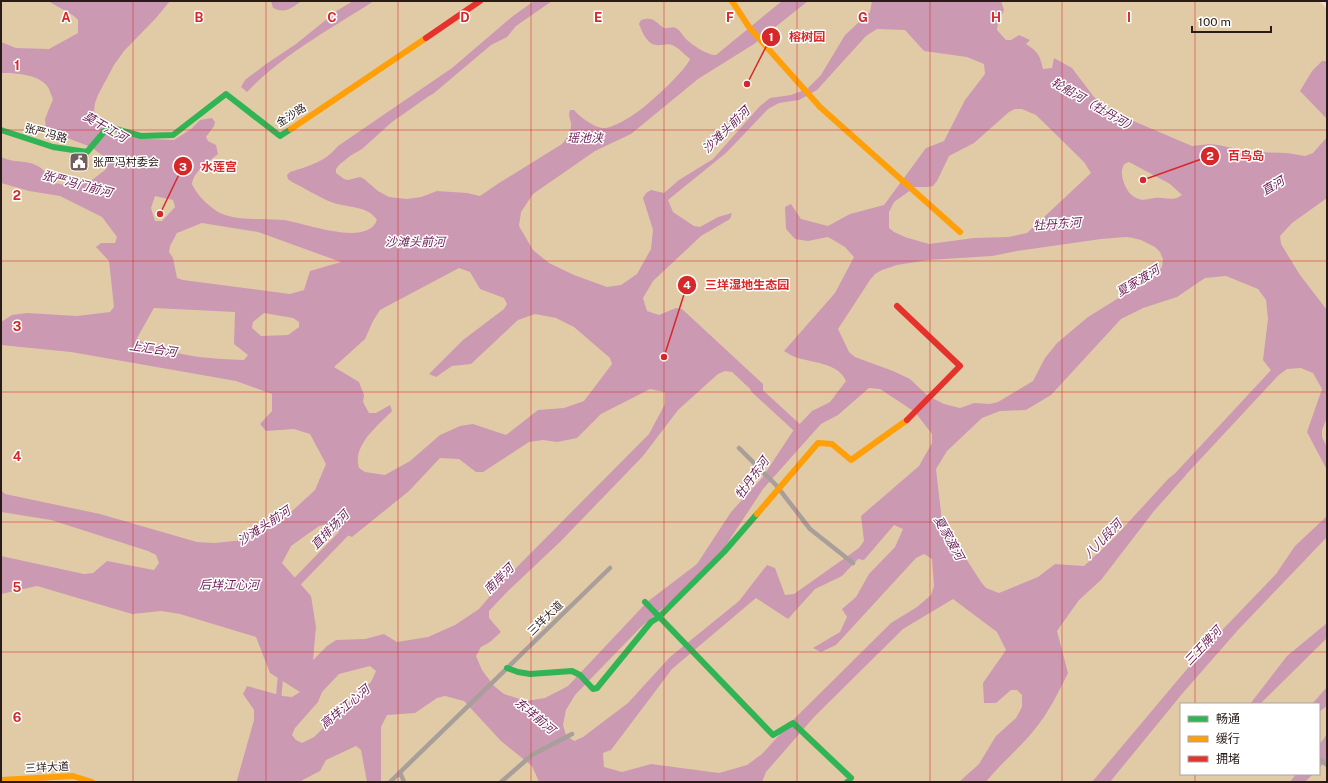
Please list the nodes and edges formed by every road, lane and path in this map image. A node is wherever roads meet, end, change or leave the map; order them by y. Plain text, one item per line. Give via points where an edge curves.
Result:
1 (480, 1) edge
2 (732, 1) edge
3 (1, 130) edge
4 (87, 152) joint
5 (960, 232) dead end
6 (897, 306) dead end
7 (739, 448) dead end
8 (777, 487) junction
9 (853, 563) dead end
10 (610, 568) dead end
11 (645, 602) dead end
12 (659, 617) junction
13 (507, 668) junction
14 (570, 735) dead end
15 (400, 772) junction
16 (1, 780) edge
17 (92, 782) edge
18 (390, 782) edge
19 (404, 782) edge
20 (501, 782) edge
21 (847, 782) edge

1 - 4 street, 金沙路 via 280,136 226,94 173,135 141,136 108,127
2 - 5 street via 749,26 820,107
3 - 4 street, 张严冯路 via 53,147
6 - 8 street via 960,366 903,424 874,445 851,460 832,444 818,443
7 - 8 street
8 - 9 street via 810,529
8 - 12 street via 724,552
10 - 13 street, 三垟大道
11 - 12 street
12 - 13 street via 651,622 597,688 593,689 576,672 567,670 526,675
12 - 21 street via 773,735 793,723 851,778
13 - 15 street, 三垟大道
14 - 20 street via 533,755
15 - 18 street
15 - 19 street
16 - 17 street, 三垟大道 via 73,776

